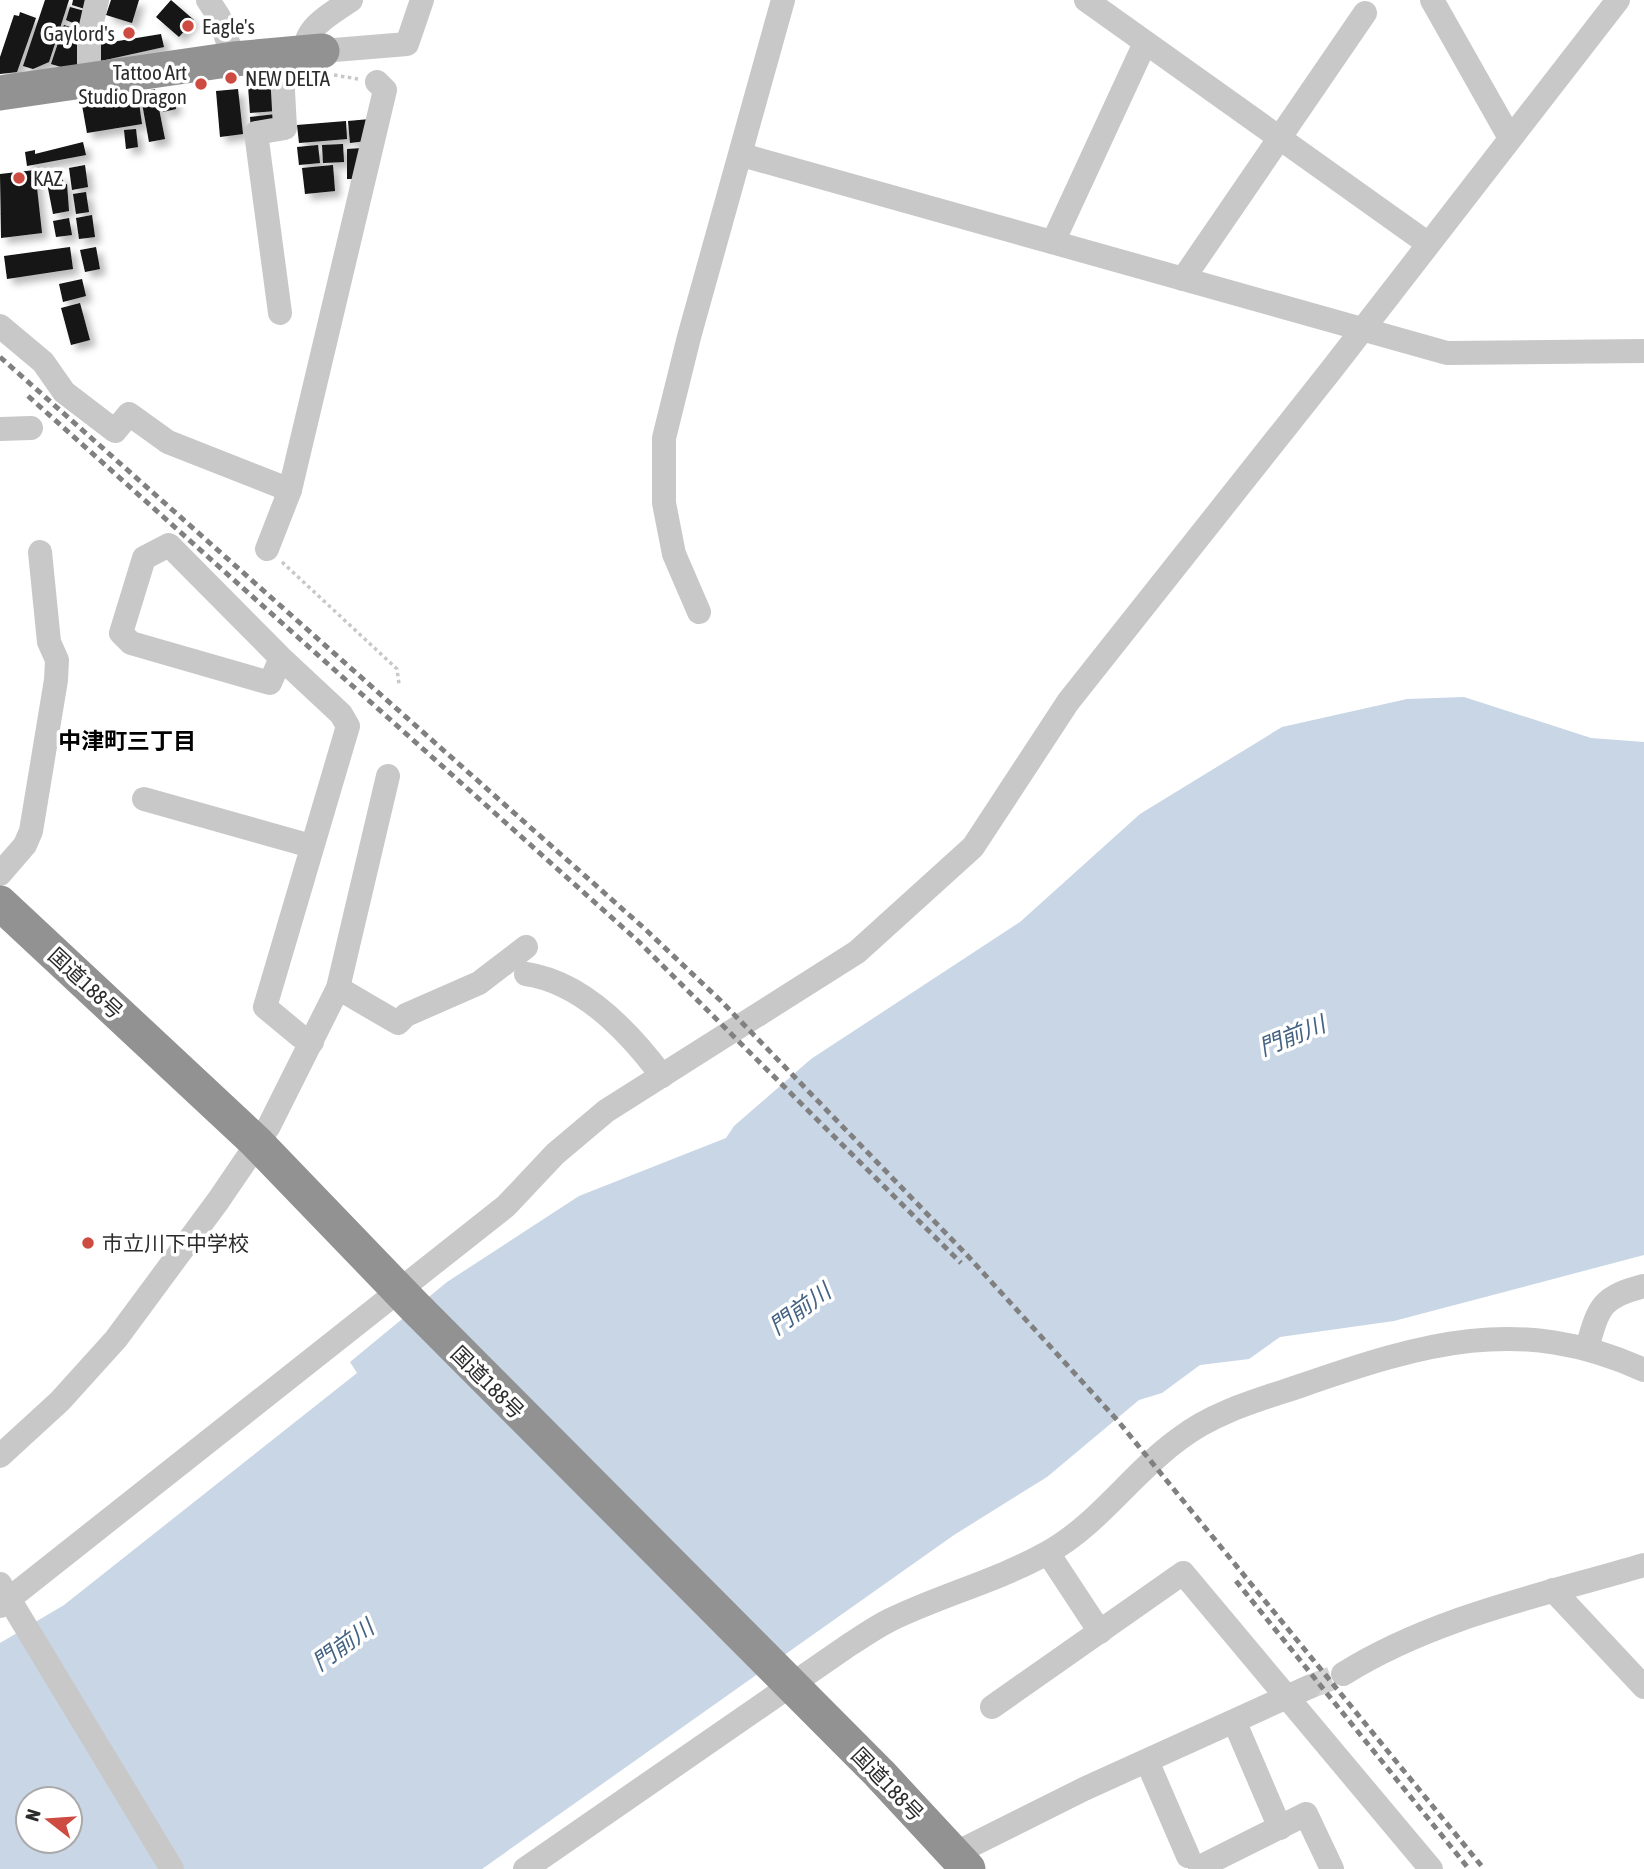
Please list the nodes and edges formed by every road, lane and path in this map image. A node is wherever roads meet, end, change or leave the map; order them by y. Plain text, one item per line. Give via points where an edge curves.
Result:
1 (97, 0) edge
2 (208, 0) edge
3 (351, 0) edge
4 (422, 0) edge
5 (783, 0) edge
6 (1086, 0) edge
7 (1432, 0) edge
8 (1618, 0) edge
9 (1365, 12) dead end
10 (1145, 43) junction
11 (303, 52) junction
12 (234, 59) junction
13 (89, 82) junction
14 (377, 82) dead end
15 (0, 93) edge
16 (1280, 138) junction
17 (1510, 138) junction
18 (741, 155) junction
19 (1053, 242) junction
20 (1427, 243) junction
21 (1183, 279) junction
22 (281, 313) dead end
23 (0, 326) edge
24 (1363, 329) junction
25 (1644, 351) edge
26 (31, 428) dead end
27 (0, 429) edge
28 (290, 490) junction
29 (267, 549) joint
30 (40, 552) dead end
31 (699, 612) dead end
32 (281, 658) junction
33 (399, 684) dead end
34 (388, 776) dead end
35 (144, 799) dead end
36 (311, 846) junction
37 (0, 874) edge
38 (0, 903) edge
39 (526, 947) dead end
40 (526, 974) dead end
41 (338, 988) junction
42 (312, 1042) junction
43 (662, 1076) junction
44 (256, 1142) junction
45 (1644, 1286) edge
46 (406, 1298) junction
47 (1587, 1348) junction
48 (1644, 1370) edge
49 (0, 1456) edge
50 (1048, 1552) junction
51 (1644, 1565) edge
52 (1553, 1590) junction
53 (8, 1601) edge
54 (1100, 1632) junction
55 (1343, 1674) tunnel mouth
56 (784, 1679) junction
57 (1644, 1688) edge
58 (1298, 1693) junction
59 (992, 1707) dead end
60 (1235, 1723) junction
61 (1147, 1761) junction
62 (1280, 1828) junction
63 (961, 1862) edge
64 (1194, 1862) edge
65 (172, 1869) edge
66 (525, 1869) edge
67 (1332, 1869) edge
68 (1431, 1869) edge

1 - 13 street via 89,35
2 - 12 street
3 - 11 street via 313,28
4 - 11 street via 407,44
5 - 18 street
6 - 10 street
7 - 17 street
8 - 17 street
9 - 16 street
10 - 16 street
10 - 19 street
11 - 12 highway
11 - 22 street via 285,128 256,133
12 - 13 highway
13 - 15 highway
14 - 28 street via 385,90
16 - 20 street
16 - 21 street
17 - 20 street
18 - 19 street
18 - 31 street via 664,438 664,503 674,554
19 - 21 street
20 - 24 street
21 - 24 street
23 - 28 street via 43,362 64,392 115,431 129,414 168,442
24 - 25 street via 1447,353
24 - 43 street via 1068,702 973,846 857,952
26 - 27 street
28 - 29 street
29 - 33 path via 397,669
30 - 37 street via 56,680 32,831
32 - 32 street via 169,545 144,558 121,633 131,643 270,683
32 - 36 street via 348,726
34 - 41 street
35 - 36 street
36 - 42 street via 265,1007
38 - 44 highway, 国道188号
39 - 41 street via 480,983 406,1015 398,1023
40 - 43 street via 544,976 577,994 623,1030
41 - 42 street
42 - 44 street via 269,1126
43 - 46 street via 606,1111 555,1154
44 - 46 highway, 国道188号
44 - 49 street via 116,1339 60,1401
45 - 47 street via 1616,1293 1605,1303
46 - 53 street
46 - 56 highway, 国道188号
47 - 48 street
47 - 50 street via 1508,1338 1462,1340 1387,1358 1244,1405 1177,1440 1084,1527
50 - 54 street
50 - 56 street via 890,1620
51 - 52 street
52 - 55 street via 1485,1610 1365,1660
52 - 57 street
53 - 65 street
54 - 58 street via 1183,1573
54 - 59 street
56 - 63 highway, 国道188号
56 - 66 street
58 - 60 street
58 - 68 street
60 - 61 street
60 - 62 street
61 - 63 street
61 - 64 street
62 - 64 street
62 - 67 street via 1306,1814

